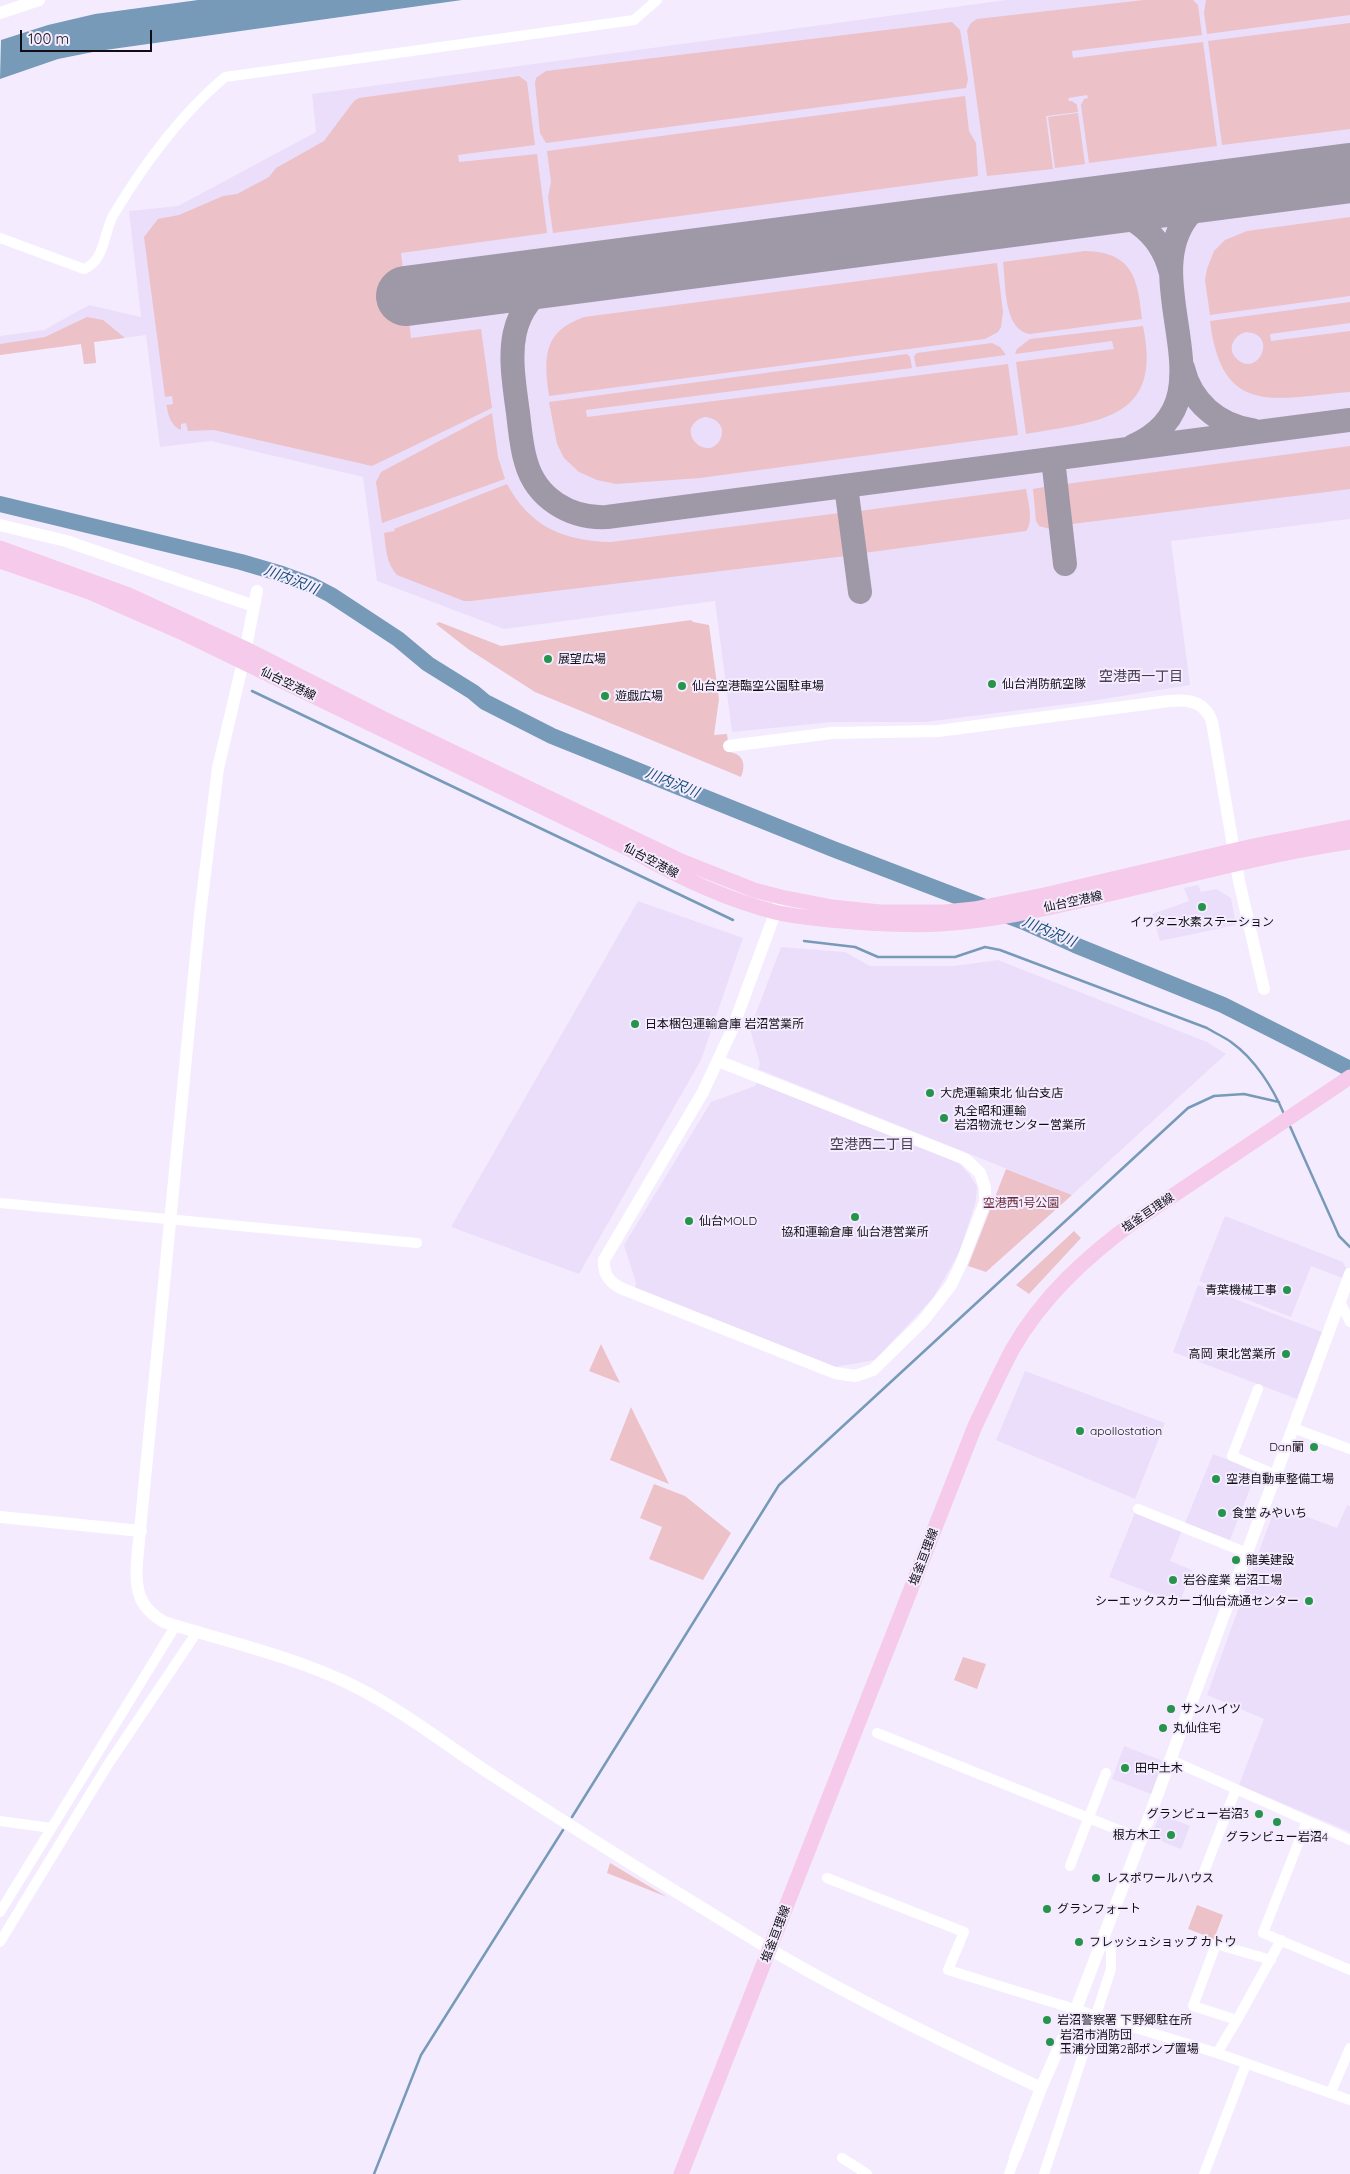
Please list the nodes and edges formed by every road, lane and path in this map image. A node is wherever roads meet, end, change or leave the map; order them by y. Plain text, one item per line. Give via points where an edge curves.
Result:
1 (39, 0) edge
2 (657, 0) edge
3 (0, 13) edge
4 (0, 238) edge
5 (0, 525) edge
6 (0, 548) edge
7 (0, 561) edge
8 (257, 591) dead end
9 (254, 606) junction
10 (245, 655) junction
11 (729, 746) dead end
12 (1350, 827) edge
13 (1350, 842) edge
14 (1235, 858) junction
15 (781, 897) junction
16 (775, 912) junction
17 (1264, 989) dead end
18 (718, 1061) junction
19 (1350, 1077) edge
20 (0, 1203) edge
21 (170, 1219) junction
22 (417, 1244) dead end
23 (1350, 1274) edge
24 (1340, 1302) junction
25 (1350, 1322) edge
26 (1258, 1389) dead end
27 (1294, 1428) junction
28 (1350, 1449) edge
29 (1276, 1475) junction
30 (1138, 1509) dead end
31 (0, 1516) edge
32 (142, 1531) junction
33 (1247, 1552) junction
34 (176, 1626) junction
35 (195, 1630) junction
36 (877, 1733) dead end
37 (1171, 1760) junction
38 (1106, 1773) dead end
39 (1236, 1789) junction
40 (1089, 1818) junction
41 (0, 1821) edge
42 (1307, 1821) junction
43 (51, 1828) junction
44 (1141, 1839) junction
45 (1350, 1840) edge
46 (1070, 1866) dead end
47 (1204, 1872) dead end
48 (827, 1878) dead end
49 (0, 1912) edge
50 (1103, 1939) junction
51 (1281, 1940) junction
52 (0, 1942) edge
53 (770, 1949) junction
54 (1271, 1960) junction
55 (1350, 1970) edge
56 (1076, 2009) junction
57 (1097, 2016) junction
58 (1237, 2020) junction
59 (1350, 2048) edge
60 (1217, 2053) junction
61 (1246, 2064) junction
62 (1041, 2088) junction
63 (1331, 2092) junction
64 (1350, 2100) edge
65 (1015, 2157) joint
66 (842, 2158) dead end
67 (681, 2174) edge
68 (867, 2174) edge
69 (1009, 2174) edge
70 (1044, 2174) edge
71 (1204, 2174) edge

1 - 3 street
2 - 4 street via 634,20 225,77 206,92 173,129 137,178 112,216 98,257 91,266 84,269
5 - 9 street via 66,541
6 - 10 main road, 仙台空港線 via 129,595
7 - 10 main road, 仙台空港線 via 89,592
8 - 9 street
9 - 10 street
10 - 15 main road, 仙台空港線 via 681,861 754,890
10 - 16 main road, 仙台空港線 via 670,872
10 - 21 street via 218,768
11 - 14 street via 832,733 938,731 1169,701 1191,701 1204,708 1212,722
12 - 14 main road, 仙台空港線
13 - 14 main road, 仙台空港線
14 - 15 main road, 仙台空港線 via 974,909 880,912
14 - 16 main road, 仙台空港線 via 1062,904 940,924 824,920
14 - 17 street
15 - 16 street
16 - 18 street
18 - 18 street via 704,1092 604,1260 605,1273 610,1282 623,1289 835,1373 855,1376 866,1373 881,1363 923,1320 951,1285 985,1202 980,1173 965,1159
19 - 53 main road, 塩釜亘理線 via 1102,1245 1044,1304 1013,1349 975,1426
20 - 21 street
21 - 22 street
21 - 32 street
23 - 24 street
24 - 25 street
24 - 27 street
26 - 29 street via 1232,1456
27 - 28 street
27 - 29 street
29 - 33 street
30 - 33 street
31 - 32 street
32 - 34 street via 136,1579 139,1596 153,1616
33 - 37 street
34 - 35 street
34 - 43 street
35 - 52 street via 193,1638 107,1766
35 - 53 street via 271,1652 356,1687 574,1828
36 - 40 street
37 - 39 street
37 - 44 street
38 - 40 street
39 - 42 street
39 - 47 street
40 - 44 street
40 - 46 street
41 - 43 street
42 - 45 street
42 - 51 street via 1263,1932
43 - 49 street
44 - 50 street
48 - 56 street via 964,1932 948,1970
50 - 56 street
50 - 57 street via 1111,1950 1111,1968
51 - 54 street
51 - 55 street
53 - 62 street via 898,2020
53 - 67 main road, 塩釜亘理線
54 - 58 street
54 - 58 street via 1216,1944 1193,2006
56 - 57 street
56 - 62 street
57 - 60 street
57 - 70 street
58 - 60 street
59 - 63 street
60 - 61 street
61 - 63 street
61 - 71 street
62 - 65 street
63 - 64 street
65 - 69 street
66 - 68 street

